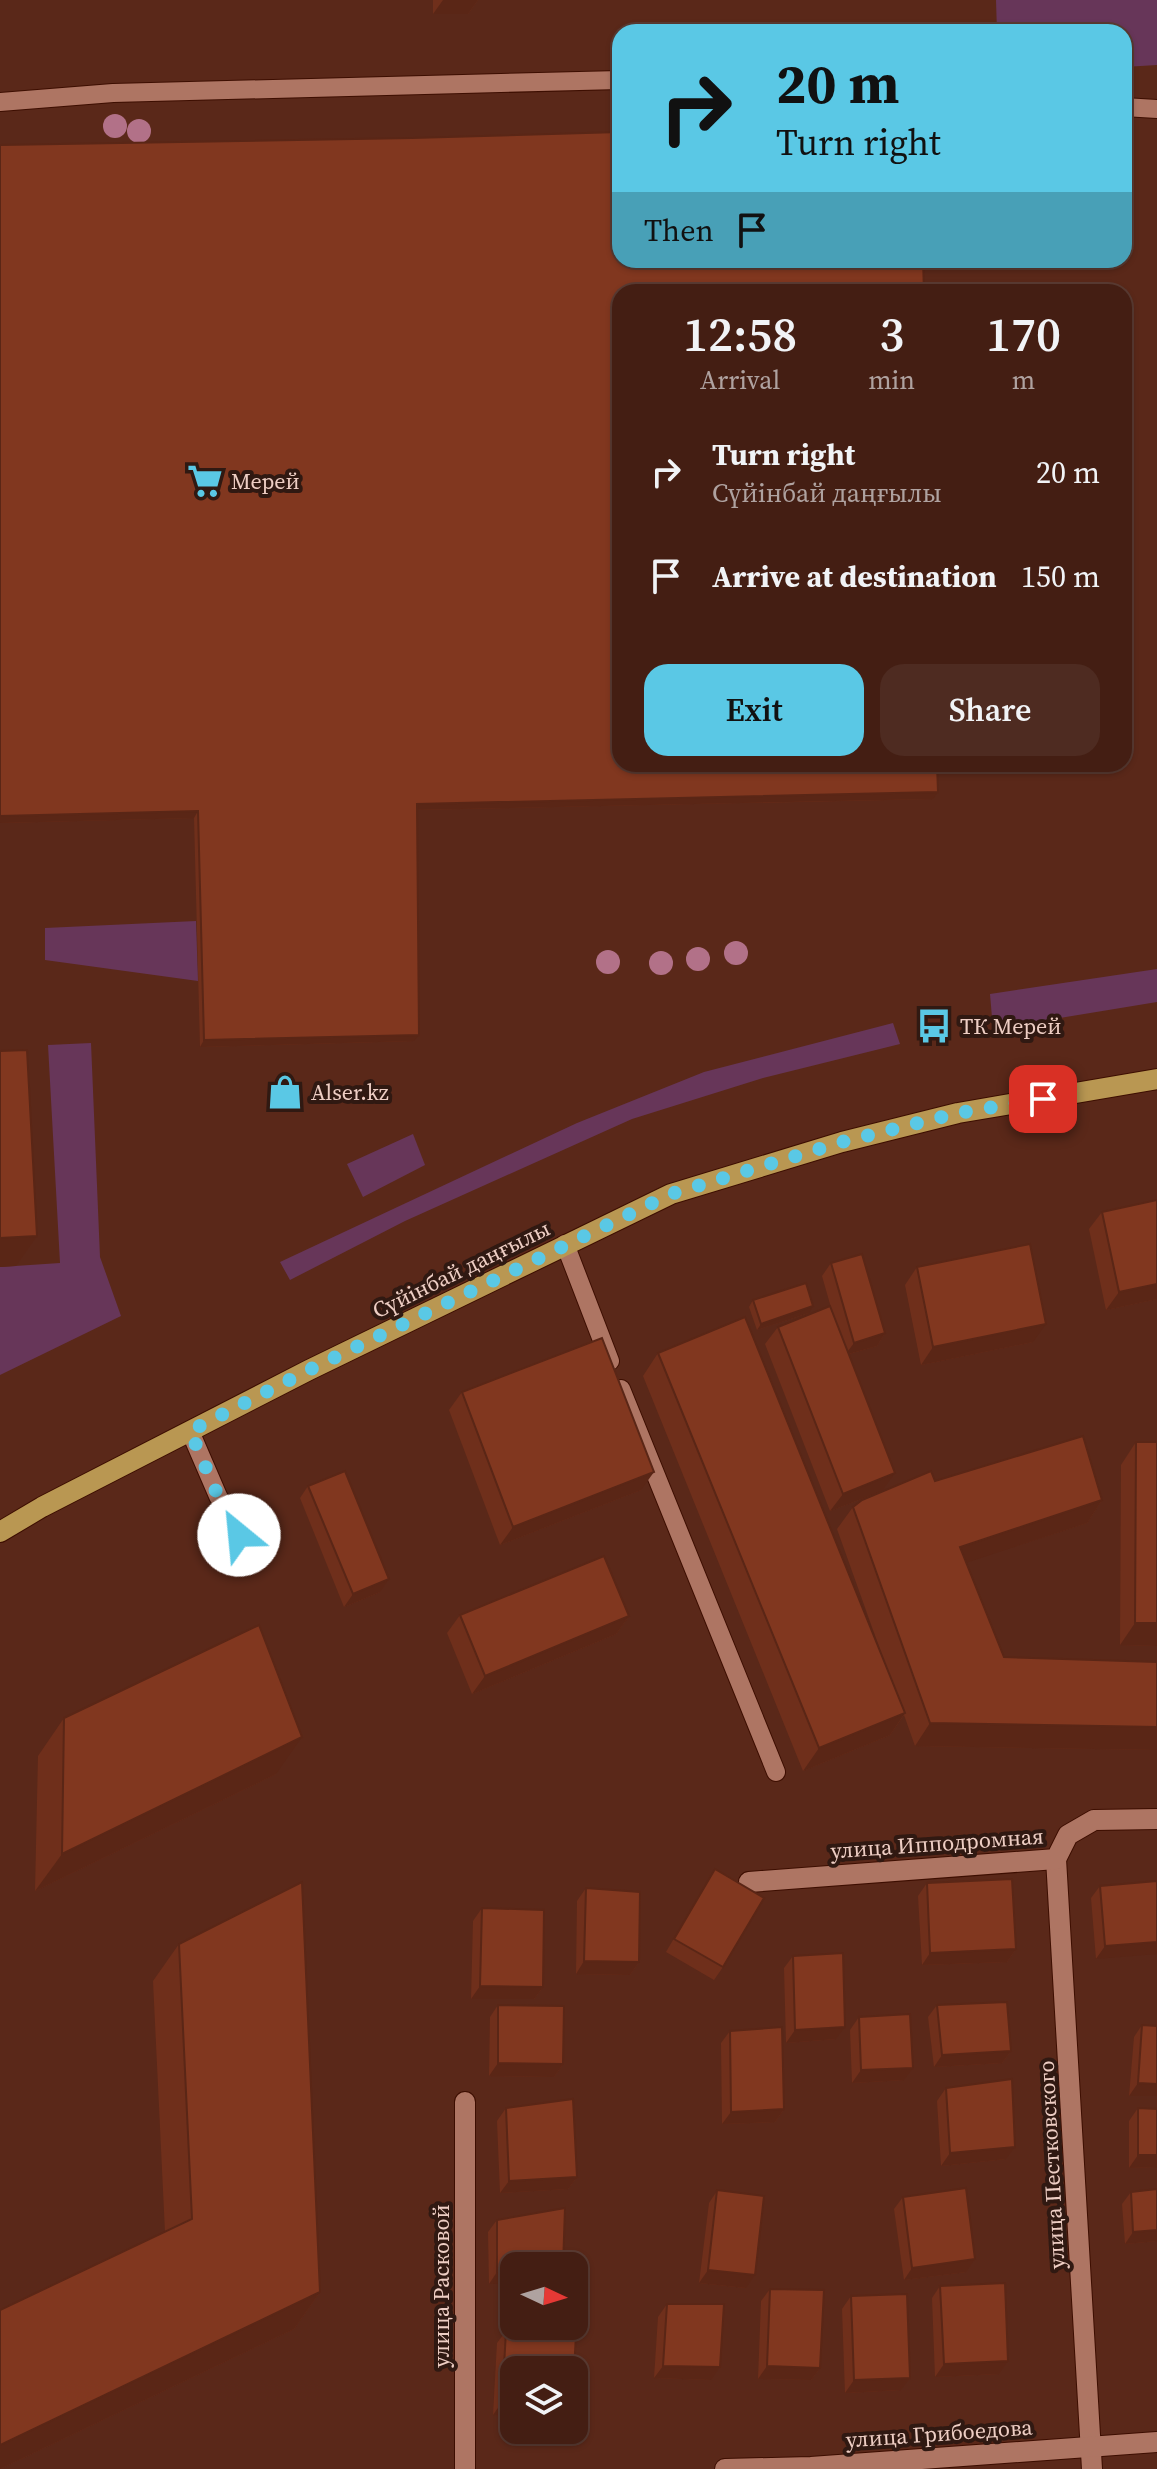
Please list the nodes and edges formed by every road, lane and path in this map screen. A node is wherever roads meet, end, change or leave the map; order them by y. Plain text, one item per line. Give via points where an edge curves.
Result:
1 (612, 80) edge
2 (0, 102) edge
3 (1132, 107) edge
4 (1157, 109) edge
5 (1157, 1079) edge
6 (565, 1244) junction
7 (190, 1431) junction
8 (42, 1507) junction
9 (0, 1522) edge
10 (0, 1532) edge
11 (239, 1535) dead end
12 (776, 1772) dead end
13 (1157, 1819) edge
14 (1056, 1859) junction
15 (749, 1882) dead end
16 (465, 2102) dead end
17 (1157, 2442) edge
18 (1091, 2445) junction
19 (465, 2469) edge
20 (725, 2469) edge
21 (1092, 2469) edge

1 - 2 lane via 113,93
3 - 4 lane
5 - 6 main road, Сүйінбай даңғылы via 958,1113 842,1142 671,1194
6 - 7 main road, Сүйінбай даңғылы
6 - 12 lane
7 - 8 main road, Сүйінбай даңғылы
7 - 11 lane
8 - 9 main road, Сүйінбай даңғылы
8 - 10 main road, Сүйінбай даңғылы
13 - 14 street, улица Ипподромная via 1094,1820 1068,1835
14 - 15 street, улица Ипподромная
14 - 18 street, улица Пестковского
16 - 19 street, улица Расковой
17 - 18 street, улица Грибоедова
18 - 20 street, улица Грибоедова
18 - 21 street, улица Пестковского

